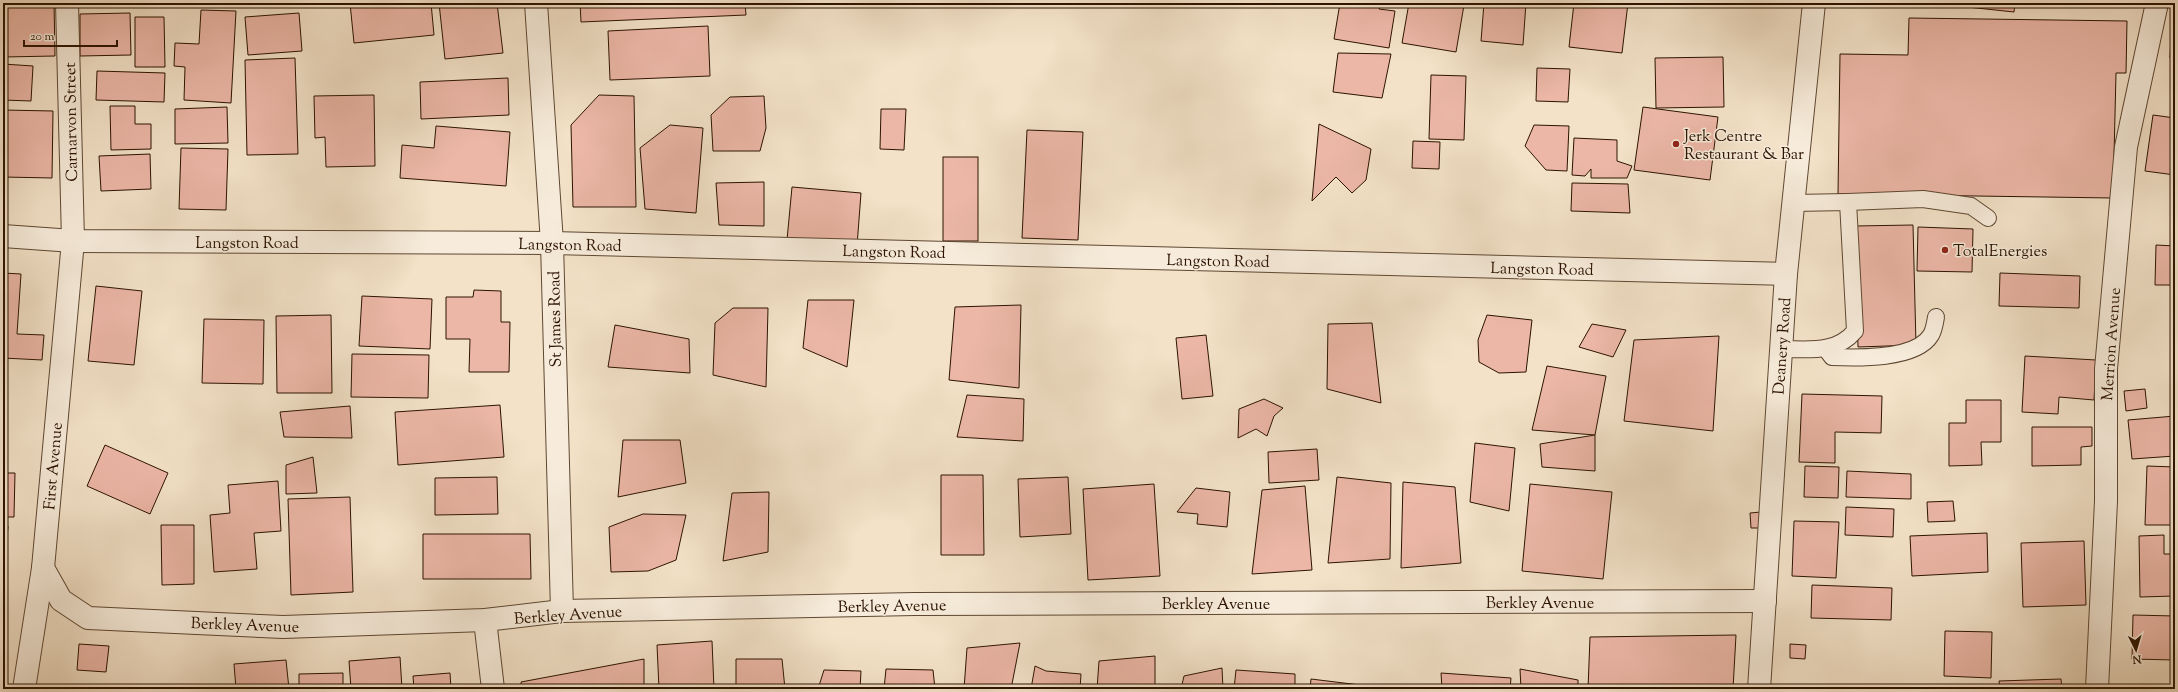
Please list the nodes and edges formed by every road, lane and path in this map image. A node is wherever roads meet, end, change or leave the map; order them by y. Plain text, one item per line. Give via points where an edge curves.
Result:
1 (67, 3) edge
2 (536, 3) edge
3 (1814, 3) edge
4 (2157, 3) edge
5 (1848, 202) junction
6 (1793, 203) junction
7 (1988, 218) dead end
8 (3, 236) edge
9 (73, 241) junction
10 (552, 243) junction
11 (1786, 274) junction
12 (1936, 318) dead end
13 (1781, 349) junction
14 (1826, 349) junction
15 (43, 568) junction
16 (1765, 601) junction
17 (562, 611) junction
18 (485, 620) junction
19 (24, 689) edge
20 (493, 689) edge
21 (1759, 689) edge
22 (2097, 689) edge

1 - 9 street, Carnarvon Street
2 - 10 street, St James Road
3 - 6 street, Deanery Road
4 - 22 street, Merrion Avenue via 2125,154 2106,369 2106,501
5 - 6 lane
5 - 7 lane via 1922,199 1971,206
5 - 14 lane via 1855,331 1847,341
6 - 11 street, Deanery Road
8 - 9 street, Langston Road
9 - 10 street, Langston Road
9 - 15 street, First Avenue
10 - 11 street, Langston Road
10 - 17 street, St James Road
11 - 13 street, Deanery Road
12 - 14 lane via 1930,336 1914,350 1863,359 1832,357
13 - 14 lane
13 - 16 street, Deanery Road
15 - 18 street, Berkley Avenue via 61,600 88,618 283,627
15 - 19 street, First Avenue
16 - 17 street, Berkley Avenue via 915,604
16 - 21 street, Deanery Road
17 - 18 street, Berkley Avenue
18 - 20 street

